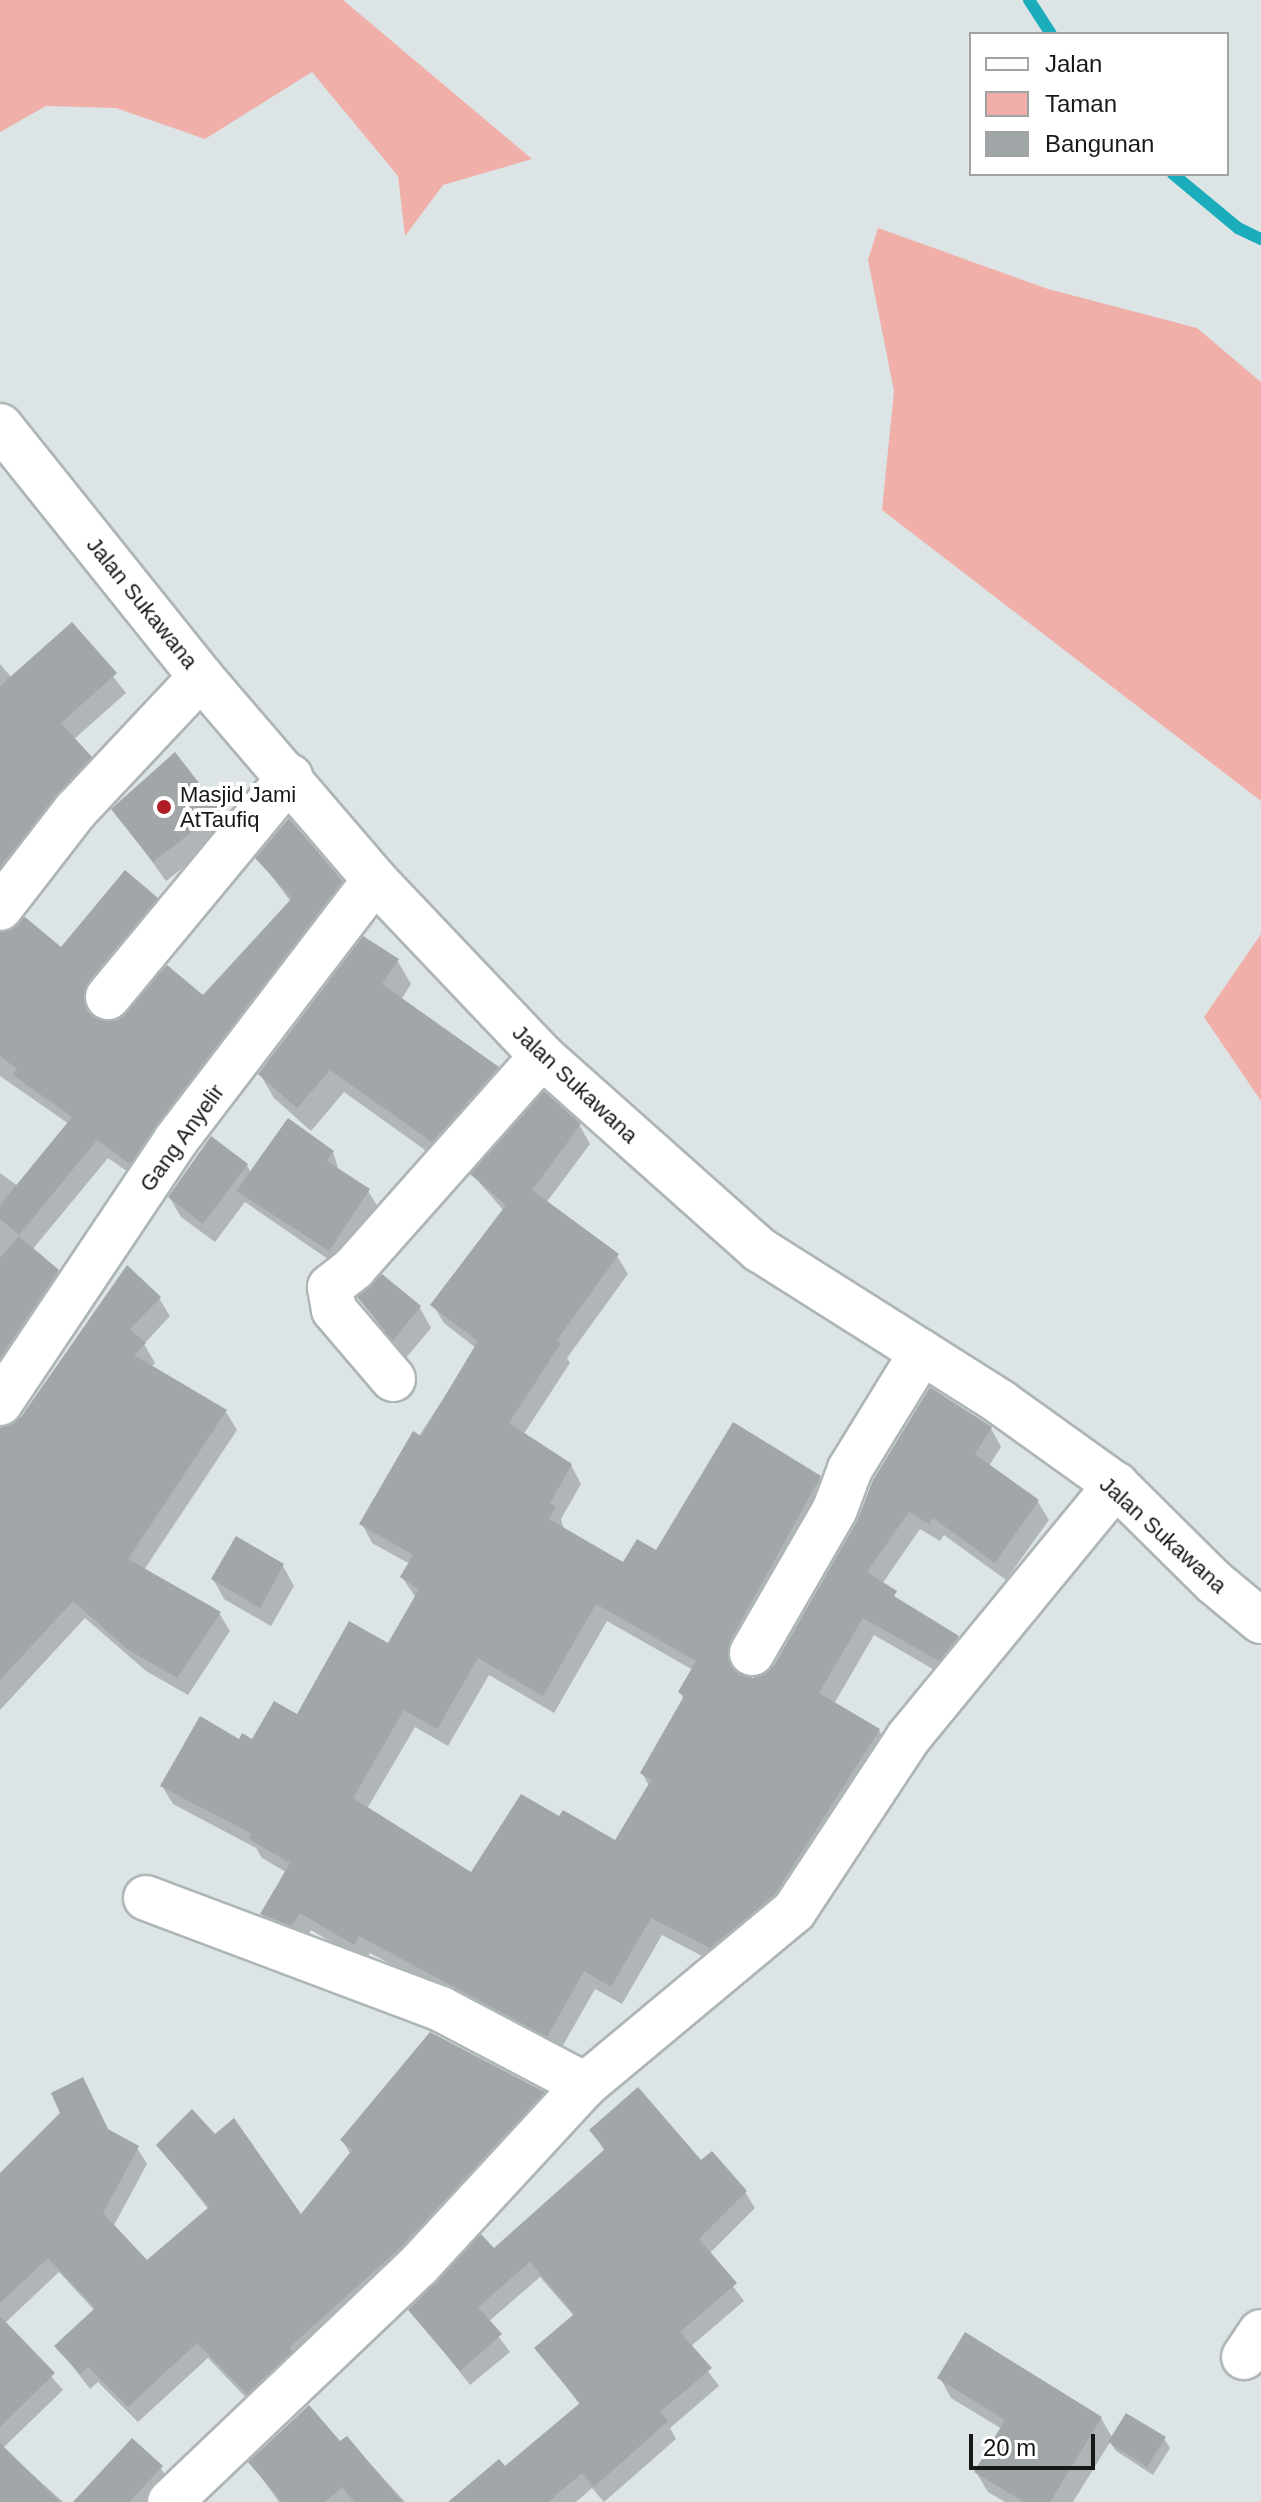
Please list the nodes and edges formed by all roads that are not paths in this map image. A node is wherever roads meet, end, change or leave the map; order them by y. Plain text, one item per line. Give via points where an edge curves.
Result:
1 (0, 426) edge
2 (201, 677) junction
3 (290, 777) junction
4 (375, 880) junction
5 (0, 908) edge
6 (108, 997) dead end
7 (542, 1056) junction
8 (922, 1352) junction
9 (393, 1379) dead end
10 (0, 1403) edge
11 (1116, 1485) junction
12 (1261, 1621) edge
13 (752, 1653) dead end
14 (146, 1898) dead end
15 (585, 2085) junction
16 (170, 2502) edge

1 - 2 street, Jalan Sukawana
2 - 3 street, Jalan Sukawana
2 - 5 street via 75,811
3 - 4 street, Jalan Sukawana
3 - 6 street
4 - 7 street, Jalan Sukawana
4 - 10 street, Gang Anyelir via 176,1140
7 - 8 street, Jalan Sukawana via 760,1250
7 - 9 street via 354,1268 330,1287 334,1310
8 - 11 street, Jalan Sukawana
8 - 13 street via 850,1469 835,1509
11 - 12 street, Jalan Sukawana
11 - 15 street via 908,1738 794,1911 748,1955 630,2043
14 - 15 street via 441,2009
15 - 16 street via 419,2265

